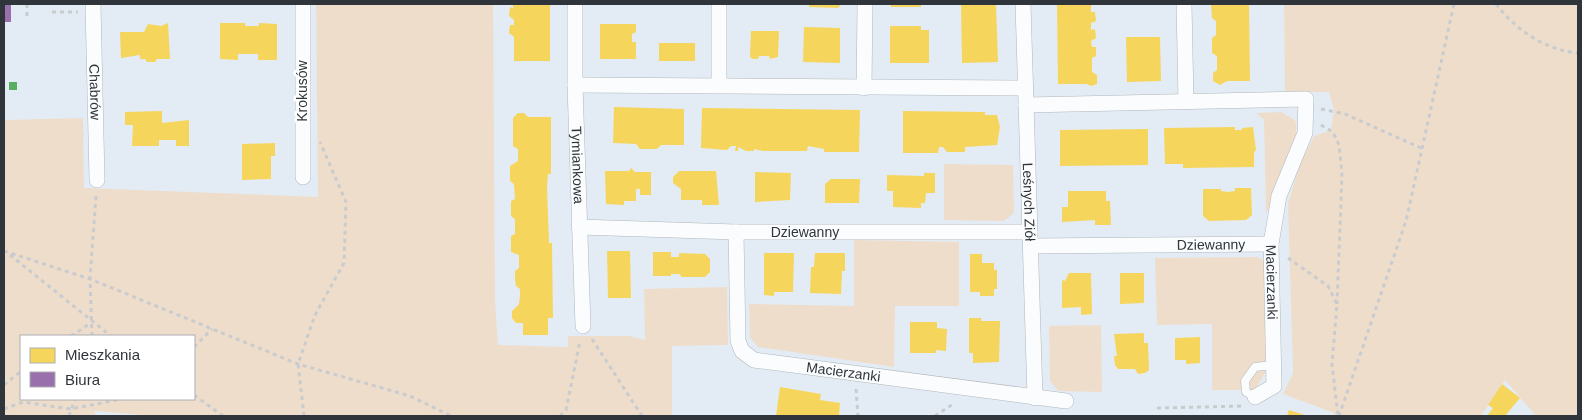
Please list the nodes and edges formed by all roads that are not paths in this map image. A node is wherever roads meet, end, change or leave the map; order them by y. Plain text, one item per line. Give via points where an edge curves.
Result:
1 (303, 4) edge
2 (575, 4) edge
3 (719, 4) edge
4 (865, 4) edge
5 (1023, 4) edge
6 (1184, 4) edge
7 (94, 8) edge
8 (575, 85) junction
9 (719, 85) junction
10 (864, 88) junction
11 (1026, 88) junction
12 (1186, 101) junction
13 (1026, 105) junction
14 (303, 177) dead end
15 (97, 180) road end
16 (579, 227) junction
17 (736, 232) junction
18 (1031, 239) junction
19 (1271, 245) junction
20 (583, 326) road end
21 (1273, 365) junction
22 (1255, 397) joint
23 (1035, 398) junction
24 (1066, 401) dead end

1 - 14 street, Krokusów
2 - 8 street, Tymiankowa
3 - 9 street
4 - 10 street
5 - 11 street, Leśnych Ziół
6 - 12 street
7 - 15 street, Chabrów
8 - 9 street
8 - 16 street, Tymiankowa
9 - 10 street
10 - 11 street
11 - 13 street, Leśnych Ziół
12 - 13 street
12 - 19 street, Macierzanki via 1306,107 1304,133 1279,196
13 - 18 street, Leśnych Ziół
16 - 17 street, Dziewanny
16 - 20 street, Tymiankowa
17 - 18 street, Dziewanny
17 - 23 street, Macierzanki via 738,341 742,351 754,360
18 - 19 street, Dziewanny
18 - 23 street, Leśnych Ziół
19 - 21 street, Macierzanki
21 - 22 street, Macierzanki via 1274,386
21 - 22 lane via 1255,367 1245,381 1246,392
23 - 24 street, Macierzanki

